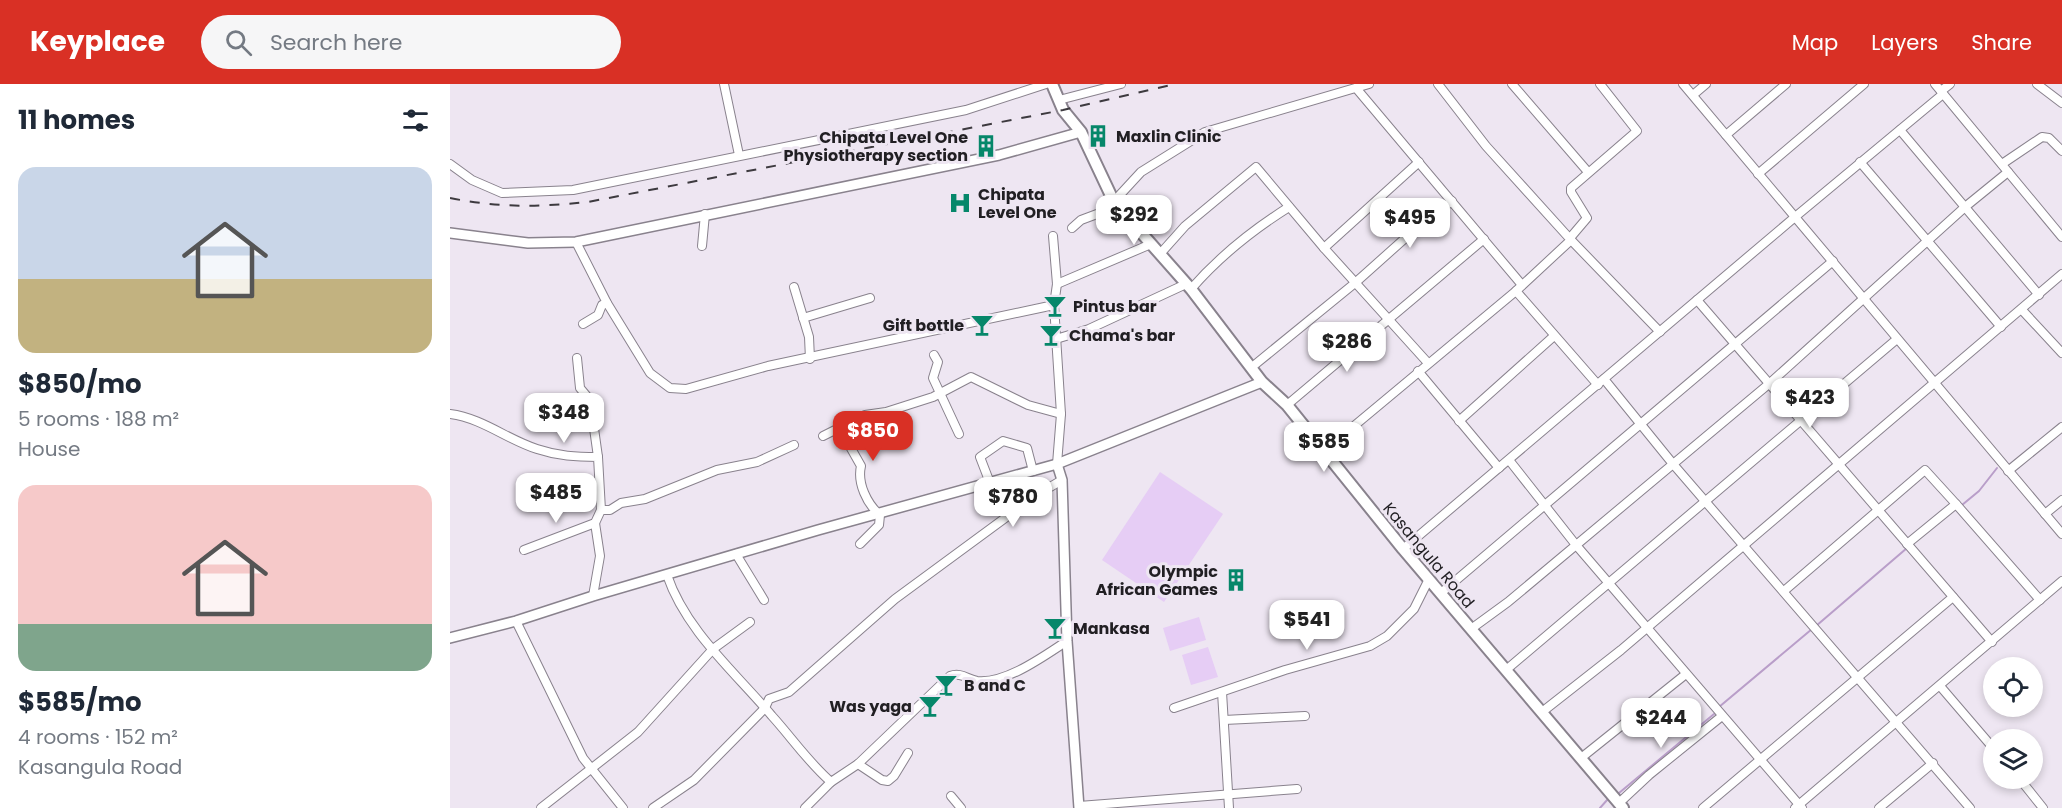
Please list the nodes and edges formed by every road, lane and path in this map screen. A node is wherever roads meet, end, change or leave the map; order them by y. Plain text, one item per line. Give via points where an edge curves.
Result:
1 (724, 84) edge
2 (1046, 84) edge
3 (1052, 84) edge
4 (1121, 84) edge
5 (1369, 84) edge
6 (1438, 84) edge
7 (1512, 84) edge
8 (1600, 84) edge
9 (1683, 84) edge
10 (1706, 84) edge
11 (1786, 84) edge
12 (1864, 84) edge
13 (1935, 84) edge
14 (1950, 84) edge
15 (2037, 84) edge
16 (1356, 88) junction
17 (1942, 92) junction
18 (1693, 95) junction
19 (1059, 100) junction
20 (2062, 103) edge
21 (1900, 130) junction
22 (1082, 132) junction
23 (1726, 135) junction
24 (2062, 151) edge
25 (739, 155) junction
26 (1419, 162) junction
27 (1860, 162) junction
28 (450, 164) edge
29 (2002, 164) junction
30 (1588, 172) junction
31 (2008, 172) junction
32 (1758, 174) junction
33 (1114, 201) junction
34 (1452, 201) junction
35 (1289, 207) junction
36 (1965, 207) junction
37 (705, 214) junction
38 (1795, 217) junction
39 (1072, 228) dead end
40 (450, 233) edge
41 (1053, 236) dead end
42 (2062, 237) edge
43 (1484, 239) junction
44 (1571, 239) junction
45 (1928, 240) junction
46 (576, 242) junction
47 (1151, 244) junction
48 (702, 246) dead end
49 (1324, 248) junction
50 (1160, 254) junction
51 (1833, 261) junction
52 (2062, 274) edge
53 (1355, 283) junction
54 (1057, 284) junction
55 (1188, 286) junction
56 (794, 287) dead end
57 (1519, 288) junction
58 (2038, 295) junction
59 (1863, 297) junction
60 (870, 298) dead end
61 (1697, 300) junction
62 (607, 303) junction
63 (1054, 305) junction
64 (2022, 310) junction
65 (803, 318) junction
66 (1387, 320) junction
67 (583, 324) dead end
68 (2001, 327) junction
69 (1660, 332) junction
70 (1554, 336) junction
71 (1056, 339) junction
72 (1897, 339) junction
73 (1735, 344) junction
74 (2062, 353) edge
75 (934, 356) dead end
76 (577, 357) dead end
77 (810, 359) junction
78 (1428, 363) junction
79 (1252, 367) junction
80 (1418, 371) junction
81 (1262, 381) junction
82 (1601, 382) junction
83 (1770, 383) junction
84 (1933, 383) junction
85 (940, 393) junction
86 (1287, 405) junction
87 (450, 414) edge
88 (1061, 414) junction
89 (1801, 420) junction
90 (1459, 421) junction
91 (1641, 426) junction
92 (839, 427) junction
93 (2062, 427) edge
94 (959, 434) dead end
95 (823, 436) dead end
96 (794, 445) dead end
97 (1324, 451) junction
98 (598, 457) junction
99 (1509, 460) junction
100 (1057, 464) junction
101 (1673, 464) junction
102 (1839, 465) junction
103 (1499, 468) junction
104 (1033, 471) junction
105 (2008, 471) junction
106 (1062, 480) junction
107 (990, 483) junction
108 (2062, 500) edge
109 (1707, 502) junction
110 (1956, 504) junction
111 (1545, 505) junction
112 (601, 510) junction
113 (1879, 512) junction
114 (879, 514) junction
115 (2045, 514) junction
116 (595, 523) junction
117 (2062, 534) edge
118 (860, 544) dead end
119 (1744, 544) junction
120 (1907, 544) junction
121 (1576, 545) junction
122 (1403, 549) junction
123 (524, 550) dead end
124 (735, 554) junction
125 (667, 575) junction
126 (1429, 579) junction
127 (2062, 582) edge
128 (1608, 583) junction
129 (1784, 591) junction
130 (1441, 593) junction
131 (593, 596) junction
132 (1953, 597) junction
133 (764, 600) dead end
134 (2040, 600) junction
135 (516, 621) junction
136 (750, 622) dead end
137 (1646, 627) junction
138 (1472, 629) junction
139 (450, 638) edge
140 (1067, 642) junction
141 (1992, 642) junction
142 (713, 649) junction
143 (1506, 670) junction
144 (1686, 674) junction
145 (1856, 676) junction
146 (1940, 686) junction
147 (1222, 692) junction
148 (765, 708) junction
149 (1174, 708) dead end
150 (1542, 712) junction
151 (1305, 716) dead end
152 (1722, 716) junction
153 (1224, 720) junction
154 (1896, 722) junction
155 (1983, 736) edge
156 (908, 753) dead end
157 (1581, 758) junction
158 (1759, 761) junction
159 (1933, 763) junction
160 (858, 764) junction
161 (591, 771) junction
162 (831, 782) junction
163 (1297, 789) dead end
164 (2028, 789) edge
165 (1228, 794) junction
166 (951, 796) dead end
167 (1622, 806) edge
168 (1965, 806) edge
169 (1079, 807) edge
170 (1799, 807) edge
171 (541, 808) edge
172 (623, 808) edge
173 (652, 808) edge
174 (805, 808) edge
175 (961, 808) edge
176 (1229, 808) edge
177 (1703, 808) edge
178 (1879, 808) edge
179 (2043, 808) edge

1 - 25 street
2 - 25 street via 966,110
3 - 19 main road, Kasangula Road
4 - 19 street
5 - 16 street
6 - 44 street via 1485,146
7 - 30 street
8 - 30 street via 1637,131
9 - 18 street
10 - 18 street
11 - 23 street
12 - 32 street
13 - 17 street
14 - 17 street
15 - 20 street
16 - 26 street
16 - 33 street via 1205,132 1141,172
17 - 21 street
17 - 29 street
18 - 23 street
19 - 22 main road, Kasangula Road
21 - 27 street
21 - 36 street
22 - 33 main road, Kasangula Road
22 - 37 street via 999,155
23 - 32 street
24 - 29 street via 2049,138 2042,137
25 - 28 street via 652,175 536,194 502,193 472,180
26 - 34 street
26 - 49 street
27 - 38 street
27 - 45 street
29 - 31 street
30 - 44 street via 1571,188 1587,218
31 - 36 street
31 - 42 street
32 - 38 street
33 - 39 street via 1105,211
33 - 47 main road, Kasangula Road
34 - 43 street
34 - 53 street
35 - 49 street
35 - 50 street via 1256,168 1185,225
35 - 55 street via 1271,217
36 - 45 street
36 - 58 street
37 - 46 street
37 - 48 street
38 - 51 street
38 - 61 street
40 - 46 street via 516,242
41 - 54 street
43 - 57 street
43 - 66 street
44 - 57 street
44 - 69 street
45 - 59 street
45 - 68 street
46 - 62 street
47 - 50 main road, Kasangula Road
47 - 54 street
49 - 53 street
50 - 55 main road, Kasangula Road
51 - 59 street
51 - 73 street
52 - 58 street
53 - 66 street
53 - 79 street
54 - 63 street
55 - 71 street via 1089,329
55 - 79 main road, Kasangula Road
56 - 65 street
57 - 70 street
57 - 78 street
58 - 64 street
59 - 72 street
59 - 83 street
60 - 65 street
61 - 69 street
61 - 73 street
62 - 67 street via 598,315
62 - 77 street via 650,373 670,388 686,389 768,366
63 - 71 street
63 - 77 street
64 - 68 street
64 - 74 street
65 - 77 street
66 - 78 street
66 - 86 street
68 - 84 street
69 - 82 street
70 - 82 street
70 - 90 street
71 - 88 street
72 - 84 street
72 - 89 street
73 - 83 street
73 - 91 street
75 - 85 street via 938,362 933,378
76 - 98 street via 580,388 590,400
78 - 80 street
79 - 81 main road, Kasangula Road
80 - 90 street
80 - 97 street
81 - 86 main road, Kasangula Road
81 - 100 street
82 - 91 street
82 - 99 street
83 - 89 street
83 - 101 street
84 - 102 street
84 - 105 street
85 - 88 street via 971,377 1028,405
85 - 92 street via 886,412 865,415
85 - 94 street
86 - 97 main road, Kasangula Road
87 - 98 street via 494,428 537,449 566,457
88 - 100 street
89 - 102 street
89 - 109 street
90 - 103 street
91 - 101 street
91 - 111 street
92 - 95 street
92 - 114 street via 861,466 859,475 871,509
93 - 105 street
96 - 112 street via 757,462 717,470 645,499
97 - 122 main road, Kasangula Road
98 - 112 street
99 - 103 street
99 - 111 street
100 - 104 street
100 - 106 street
101 - 109 street
101 - 121 street
102 - 113 street
102 - 119 street
103 - 122 street
104 - 107 street
104 - 107 street via 1027,448 1003,441 980,456
105 - 115 street
106 - 140 street
106 - 148 street via 895,599 795,686 769,699
107 - 114 street
108 - 115 street
109 - 119 street
109 - 128 street
110 - 113 street via 1925,470
110 - 120 street
110 - 134 street
111 - 121 street
111 - 130 street
112 - 116 street
113 - 120 street
113 - 129 street
114 - 118 street via 879,525
114 - 124 street
115 - 117 street
116 - 123 street
116 - 131 street via 600,556
119 - 129 street
119 - 137 street
120 - 132 street
121 - 128 street
121 - 138 street
122 - 126 main road, Kasangula Road
124 - 125 street
124 - 133 street
125 - 131 street
125 - 142 street via 683,611
126 - 130 main road, Kasangula Road
126 - 147 street via 1414,609 1387,636 1370,646
127 - 134 street
128 - 137 street
128 - 143 street
129 - 145 street
130 - 138 main road, Kasangula Road
131 - 135 street
132 - 141 street
132 - 145 street
134 - 141 street
135 - 139 street
135 - 161 street
136 - 142 street
137 - 144 street
137 - 150 street
138 - 143 main road, Kasangula Road
140 - 160 street via 1006,675 977,681 950,676
140 - 169 street
141 - 146 street
142 - 148 street
142 - 161 street via 638,732
143 - 150 main road, Kasangula Road
144 - 152 street
144 - 157 street
145 - 154 street
145 - 158 street
146 - 154 street
146 - 155 street
147 - 149 street
147 - 153 street
148 - 162 street
148 - 173 street via 694,780
150 - 157 main road, Kasangula Road
151 - 153 street
152 - 158 street
152 - 167 street via 1649,775
153 - 165 street
154 - 159 street
154 - 170 street
156 - 160 street via 888,781
157 - 167 main road, Kasangula Road
158 - 170 street
158 - 177 street
159 - 168 street
159 - 178 street
160 - 162 street
161 - 171 street
161 - 172 street
162 - 174 street
163 - 165 street
164 - 179 street
165 - 169 street
165 - 176 street
166 - 175 street

